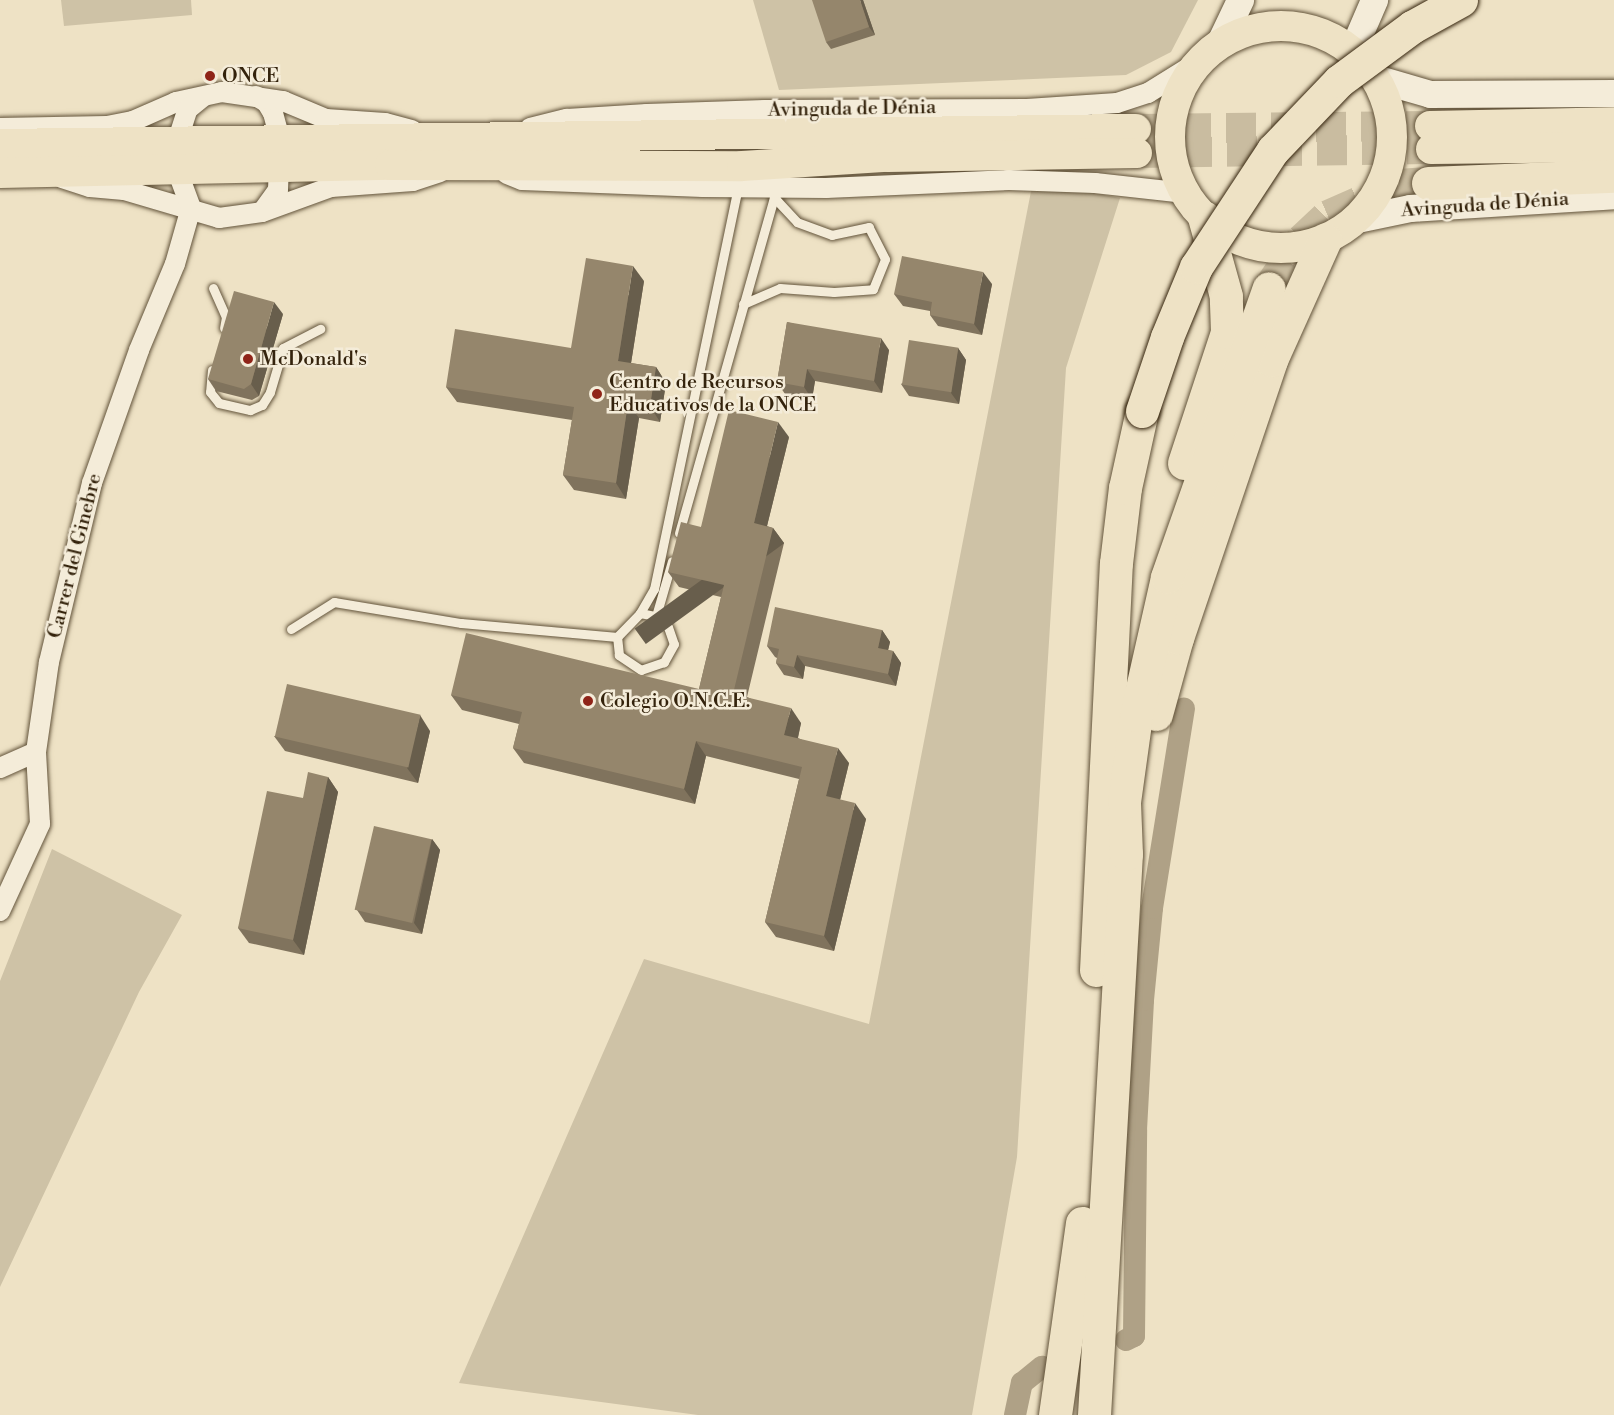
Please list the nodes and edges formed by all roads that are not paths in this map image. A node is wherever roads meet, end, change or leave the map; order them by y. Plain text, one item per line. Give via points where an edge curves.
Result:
1 (1240, 0) edge
2 (1374, 0) edge
3 (1461, 0) edge
4 (1352, 51) junction
5 (1210, 52) junction
6 (1375, 78) junction
7 (1614, 93) edge
8 (206, 95) junction
9 (255, 96) junction
10 (1614, 122) edge
11 (0, 128) edge
12 (438, 137) junction
13 (1136, 141) tunnel mouth
14 (0, 144) edge
15 (1614, 147) edge
16 (280, 154) junction
17 (177, 156) junction
18 (480, 156) junction
19 (42, 172) junction
20 (0, 173) edge
21 (1614, 176) edge
22 (1428, 183) tunnel mouth
23 (738, 187) junction
24 (779, 192) junction
25 (1614, 195) edge
26 (1194, 205) junction
27 (191, 208) junction
28 (262, 212) junction
29 (1357, 219) junction
30 (1325, 240) junction
31 (213, 288) dead end
32 (1269, 288) tunnel mouth
33 (743, 304) junction
34 (320, 329) dead end
35 (222, 336) edge
36 (215, 358) edge
37 (677, 543) edge
38 (674, 554) edge
39 (640, 612) junction
40 (656, 616) junction
41 (291, 629) dead end
42 (617, 637) junction
43 (36, 752) junction
44 (0, 768) edge
45 (1114, 854) junction
46 (0, 911) edge
47 (1082, 1223) junction
48 (1055, 1415) edge
49 (1077, 1415) edge
50 (1094, 1415) edge

1 - 5 street
2 - 4 street
3 - 45 highway, bridge via 1412,27 1339,81 1273,150 1196,267 1167,337 1142,411 1125,488 1116,563
4 - 5 main road via 1310,29 1287,26 1251,30
4 - 6 main road
5 - 18 street, Avinguda de Dénia via 1148,93 1117,103 1027,109 765,110 567,119
5 - 26 main road via 1179,92 1170,135 1172,157
6 - 7 street via 1430,94
6 - 29 main road via 1387,103 1393,133 1389,164 1377,194
8 - 9 street, Avinguda de Dénia via 222,92
8 - 11 street, Avinguda de Dénia via 107,126
8 - 17 street via 188,109
9 - 12 street, Avinguda de Dénia via 283,100 326,119 384,123
9 - 16 street via 267,103 273,113
10 - 15 main road via 1430,137
12 - 16 main road, Avinguda de Dénia
12 - 18 main road, Avinguda de Dénia
13 - 18 main road, Avinguda de Dénia
14 - 17 main road, Avinguda de Dénia
16 - 17 main road, Avinguda de Dénia
16 - 18 main road, Avinguda de Dénia
16 - 28 street via 278,190
17 - 19 main road, Avinguda de Dénia
17 - 27 street
18 - 23 street, Avinguda de Dénia via 522,180
18 - 28 street, Avinguda de Dénia via 413,181 331,187
19 - 20 main road, Avinguda de Dénia
19 - 27 street, Avinguda de Dénia via 90,187 124,190 174,207
21 - 22 highway
23 - 24 street, Avinguda de Dénia
23 - 39 lane via 654,589
24 - 26 street, Avinguda de Dénia via 1009,180 1095,183
24 - 33 lane
24 - 33 lane via 797,222 832,235 869,227 885,259 873,289 834,292 780,288
25 - 29 street, Avinguda de Dénia via 1410,208
26 - 30 main road via 1224,233 1266,247 1300,247
26 - 45 highway via 1226,296 1227,332 1157,542 1133,638
27 - 28 street, Avinguda de Dénia via 219,218
27 - 43 street, Carrer del Ginebre via 175,264 139,350 92,483 49,663
29 - 30 main road
30 - 45 highway via 1271,360 1177,638
31 - 35 lane via 226,317
32 - 45 highway via 1190,509 1156,618
33 - 37 lane
34 - 36 lane via 282,348 270,392 262,405 250,410 219,402 210,392
38 - 40 lane
39 - 40 lane
39 - 42 lane
40 - 42 lane via 668,627 674,644 663,662 654,668 641,670 629,664 619,655
41 - 42 lane via 334,602 461,623
43 - 44 street
43 - 46 street, Carrer del Ginebre via 40,824
45 - 47 highway
45 - 50 highway
47 - 48 highway
47 - 49 highway

